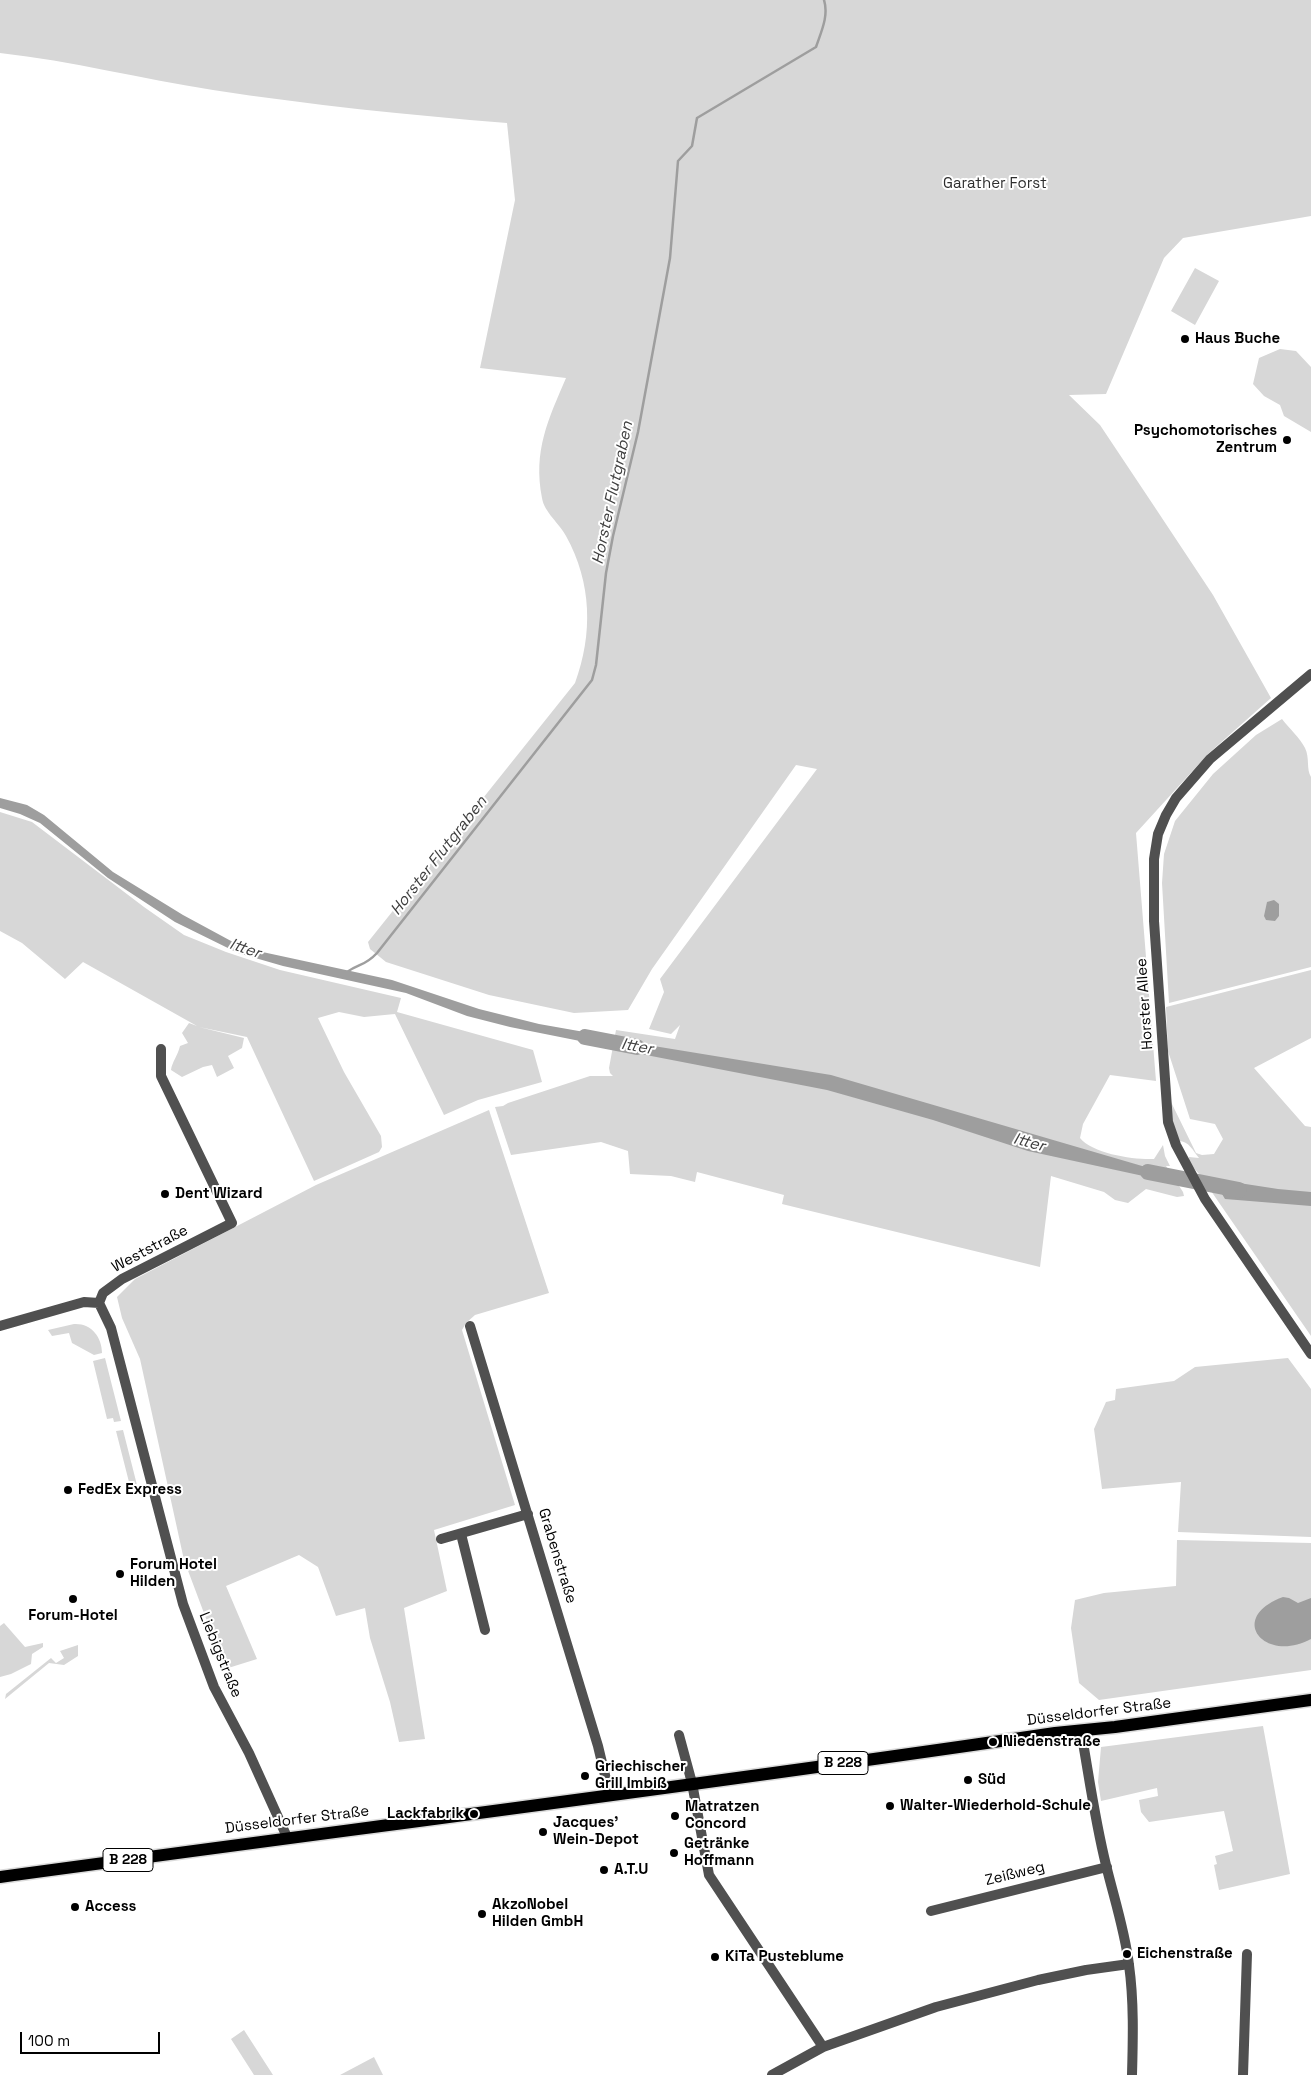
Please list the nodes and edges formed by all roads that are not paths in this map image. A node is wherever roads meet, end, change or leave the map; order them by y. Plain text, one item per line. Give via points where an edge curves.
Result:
1 (1311, 674) edge
2 (161, 1049) dead end
3 (99, 1303) junction
4 (0, 1326) edge
5 (470, 1326) dead end
6 (1311, 1354) edge
7 (528, 1514) junction
8 (461, 1534) junction
9 (441, 1539) dead end
10 (485, 1630) dead end
11 (1311, 1700) edge
12 (1081, 1731) junction
13 (679, 1735) dead end
14 (692, 1783) junction
15 (610, 1796) junction
16 (287, 1837) junction
17 (1107, 1867) junction
18 (0, 1877) edge
19 (931, 1911) dead end
20 (1247, 1954) dead end
21 (1129, 1964) junction
22 (823, 2047) junction
23 (772, 2075) edge
24 (1132, 2075) edge
25 (1243, 2075) edge

1 - 6 street, Horster Allee via 1210,759 1176,798 1158,834 1154,859 1154,921 1168,1122 1176,1145 1205,1199
2 - 3 street, Weststraße via 161,1076 232,1223 122,1278 103,1293
3 - 4 street via 84,1302
3 - 16 street, Liebigstraße via 111,1328 183,1604 214,1687 249,1753
5 - 7 street, Grabenstraße
7 - 8 street
7 - 15 street, Grabenstraße via 596,1737
8 - 9 street
8 - 10 street
11 - 12 main road, Düsseldorfer Straße / B 228
12 - 14 main road, Düsseldorfer Straße / B 228
12 - 17 street
13 - 14 street
14 - 15 main road, Düsseldorfer Straße / B 228
14 - 22 street via 709,1875
15 - 16 main road, Düsseldorfer Straße / B 228
16 - 18 main road, Düsseldorfer Straße / B 228
17 - 19 street, Zeißweg
17 - 21 street via 1119,1908
20 - 25 street
21 - 22 street via 1038,1980 936,2007
21 - 24 street
22 - 23 street

